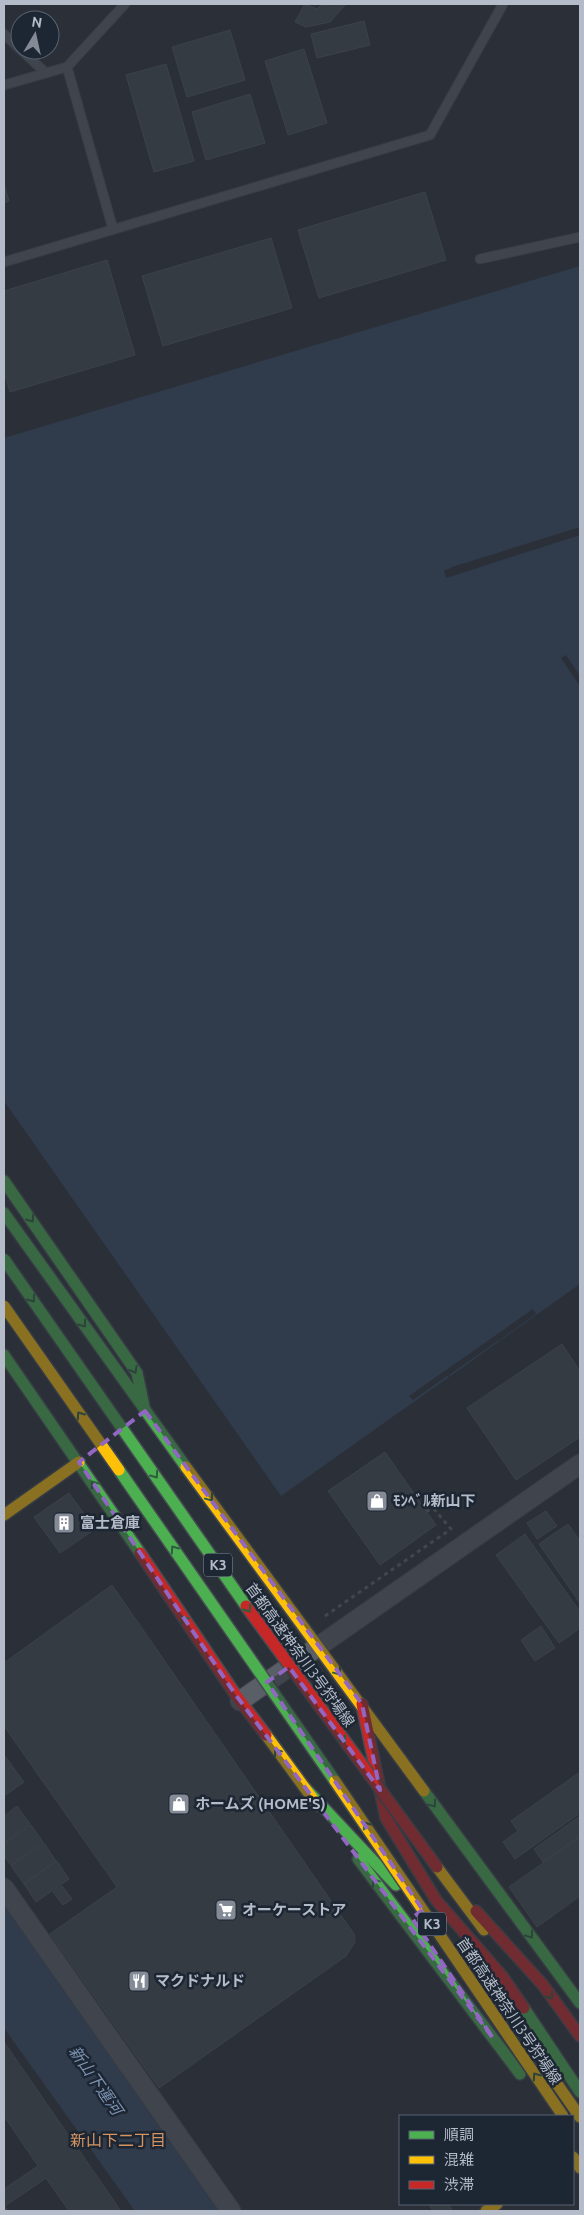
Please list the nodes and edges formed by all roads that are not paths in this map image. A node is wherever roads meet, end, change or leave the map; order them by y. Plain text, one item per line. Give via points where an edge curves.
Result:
1 (124, 4) edge
2 (504, 4) edge
3 (31, 60) edge
4 (67, 67) junction
5 (46, 73) junction
6 (4, 86) edge
7 (113, 229) junction
8 (580, 237) edge
9 (480, 260) dead end
10 (4, 262) edge
11 (4, 1181) edge
12 (4, 1213) edge
13 (4, 1259) edge
14 (4, 1306) edge
15 (4, 1355) edge
16 (145, 1411) junction
17 (80, 1462) junction
18 (580, 1464) edge
19 (4, 1516) edge
20 (318, 1646) junction
21 (240, 1701) junction
22 (362, 1704) junction
23 (302, 1732) junction
24 (305, 1788) junction
25 (437, 1867) junction
26 (4, 1888) edge
27 (513, 1970) dead end
28 (488, 1984) dead end
29 (580, 2004) edge
30 (580, 2036) edge
31 (548, 2070) dead end
32 (524, 2084) dead end
33 (580, 2092) edge
34 (551, 2115) edge
35 (563, 2115) edge
36 (580, 2117) edge
37 (575, 2151) edge
38 (580, 2168) edge
39 (231, 2211) edge

1 - 4 lane
2 - 7 lane via 430,135
3 - 5 lane
4 - 5 lane
4 - 7 lane
5 - 6 lane
7 - 10 lane
8 - 9 lane
11 -> 16 main road via 137,1373
12 -> 16 main road
13 -> 25 main road, 首都高速神奈川3号狩場線 / K3, bridge via 269,1640
23 -> 14 main road, 首都高速神奈川3号狩場線 / K3, bridge
15 - 17 main road
16 - 17 street
16 -> 20 main road
17 - 19 main road
21 -> 17 main road
18 - 20 street
20 - 21 street
20 -> 22 main road
24 -> 21 main road
22 -> 29 main road
22 - 33 main road, K3 via 386,1818 436,1900 502,1976
23 - 32 main road, K3, bridge via 343,1813 365,1848
35 -> 23 main road, 首都高速神奈川3号狩場線 / K3, bridge
24 - 28 main road, K3, bridge
34 -> 24 main road
25 - 27 main road, 首都高速神奈川3号狩場線 / K3
25 -> 30 main road, K3 via 543,1985
26 - 39 street
31 - 36 main road
37 - 38 main road

